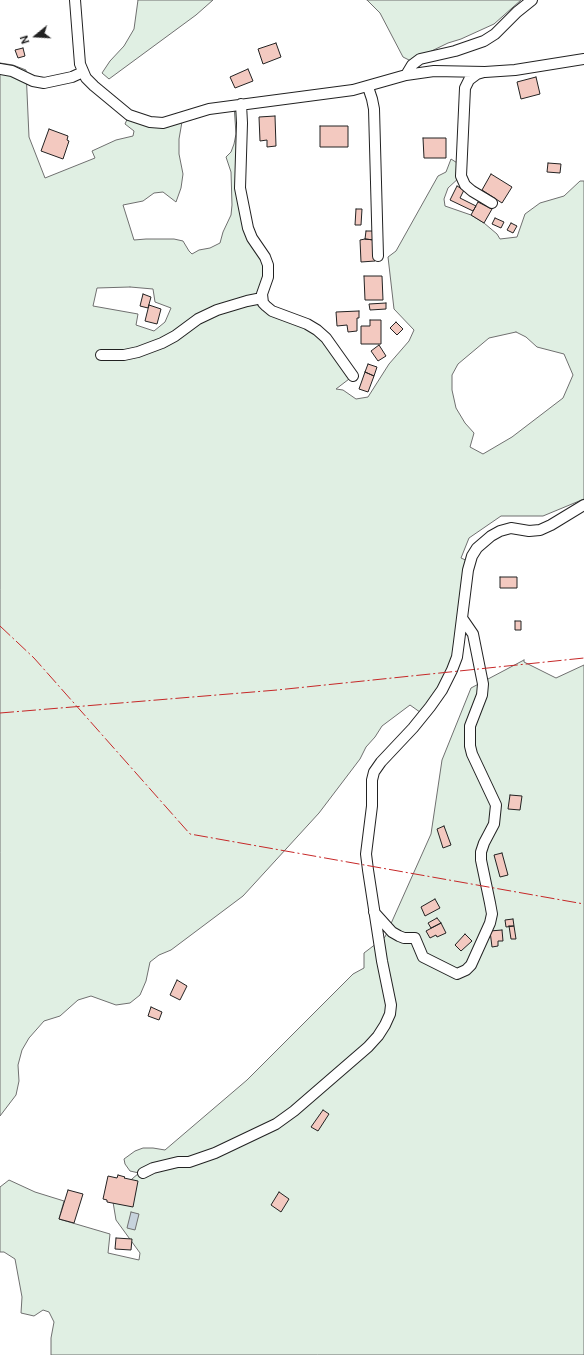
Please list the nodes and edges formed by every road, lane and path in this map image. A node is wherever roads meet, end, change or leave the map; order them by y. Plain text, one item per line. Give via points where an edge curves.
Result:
1 (75, 0) edge
2 (532, 0) edge
3 (584, 59) edge
4 (0, 69) edge
5 (83, 72) junction
6 (485, 72) junction
7 (406, 75) junction
8 (368, 87) junction
9 (241, 104) junction
10 (492, 203) dead end
11 (378, 256) dead end
12 (262, 298) junction
13 (102, 356) dead end
14 (353, 376) dead end
15 (584, 505) edge
16 (462, 618) junction
17 (374, 912) junction
18 (143, 1173) dead end

1 - 5 street via 78,51
2 - 7 street via 496,34 455,51 420,59 412,65
3 - 6 street
4 - 5 street via 44,83
5 - 9 street via 94,86 129,115 150,122 163,123 209,109
6 - 7 street via 434,71
6 - 10 street via 469,80 465,88 461,176 468,188
7 - 8 street
8 - 9 street
8 - 11 street via 374,109
9 - 12 street via 240,188 248,228 268,265 268,277
12 - 13 street via 217,310 168,339 138,352
12 - 14 street via 272,311 317,330 326,338
15 - 16 street via 551,526 529,531 511,528 500,531 483,542 472,556 469,566
16 - 17 street via 457,657 442,690 374,772 366,854
16 - 17 street via 473,634 483,684 482,695 470,726 470,746 496,806 494,824 481,852 492,914 490,923 471,965 457,974 423,957 415,938 404,938 392,932
17 - 18 street via 391,1005 390,1014 378,1036 276,1124 215,1153

